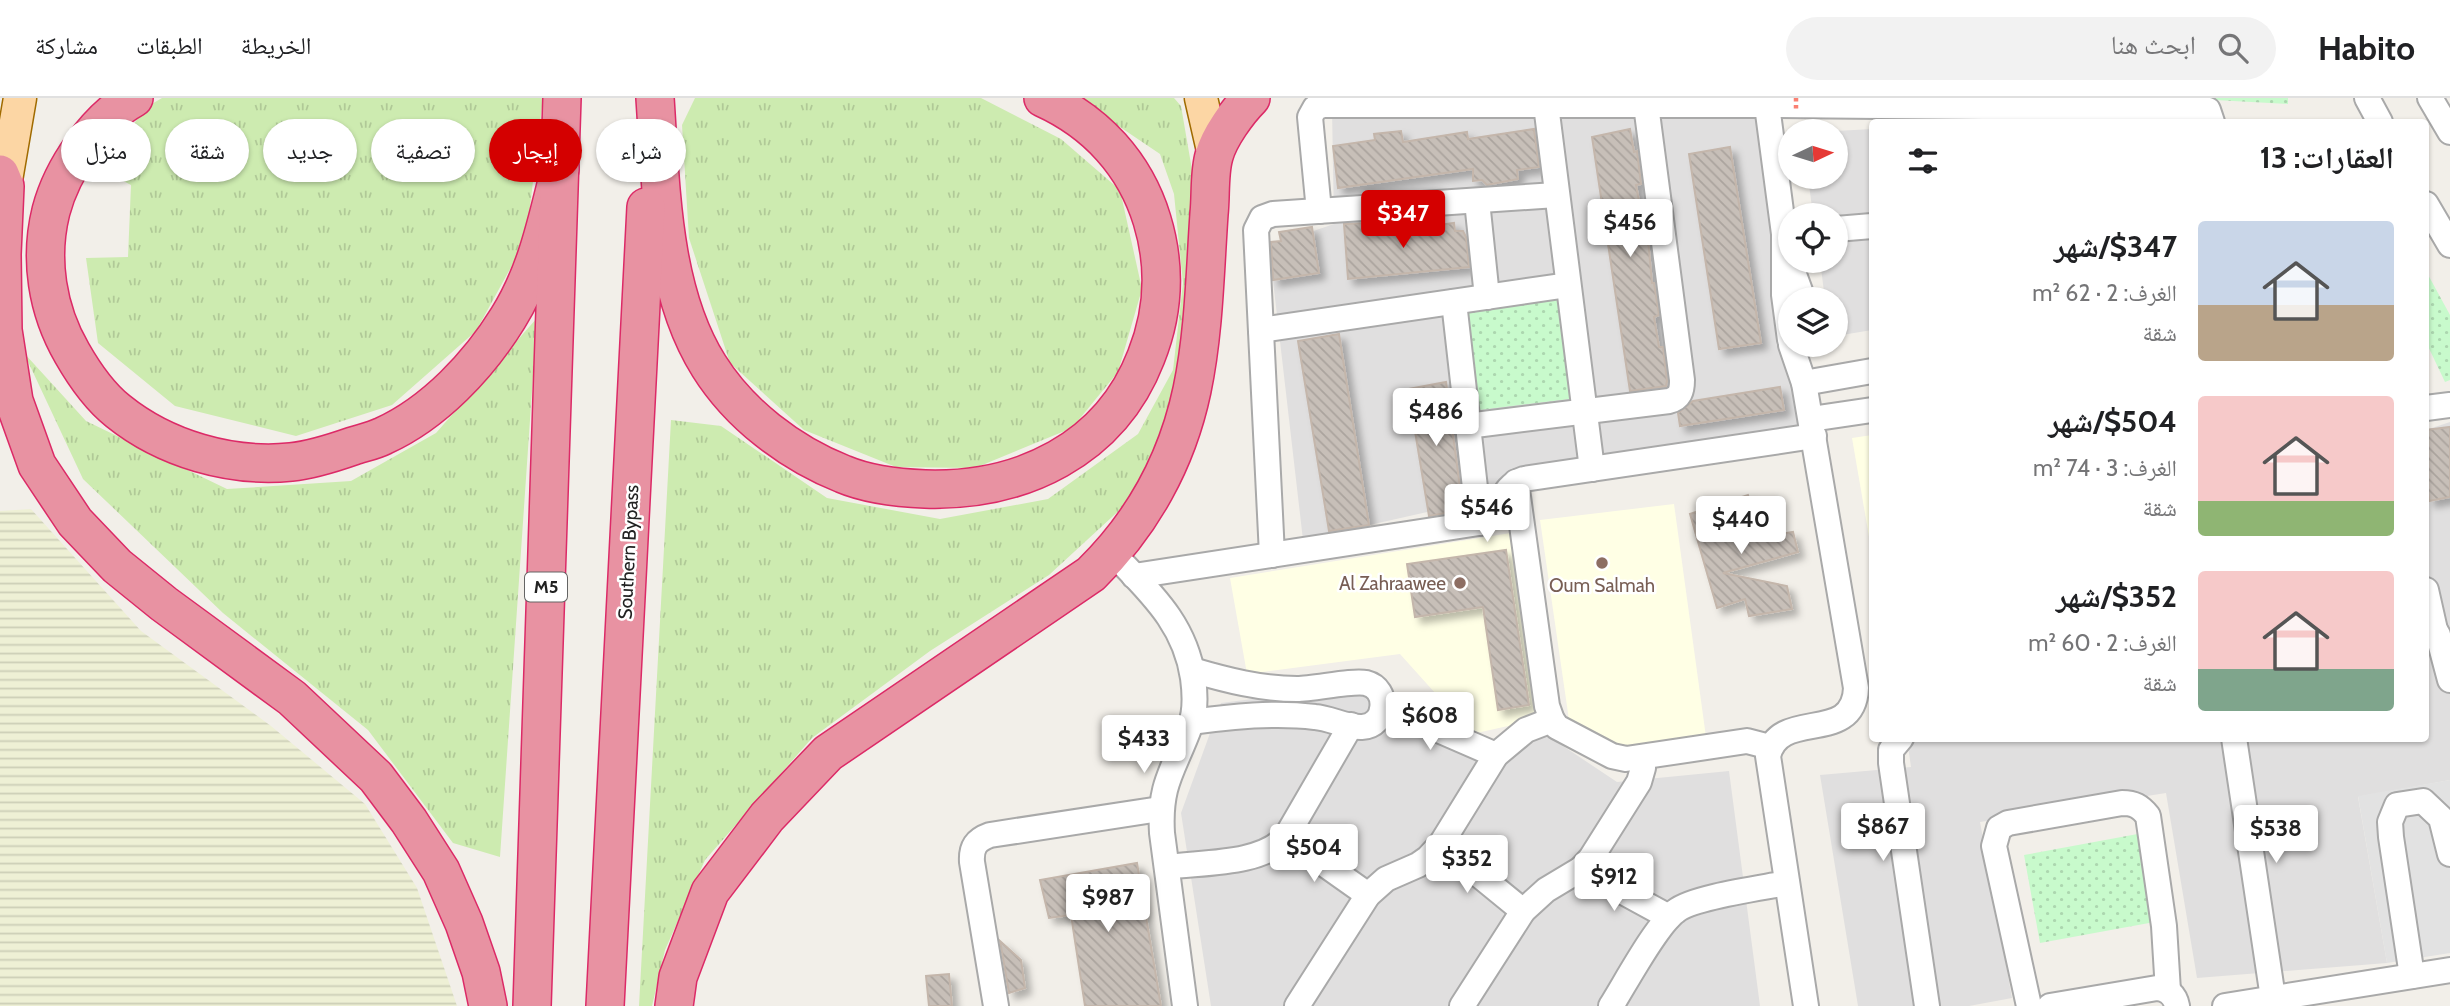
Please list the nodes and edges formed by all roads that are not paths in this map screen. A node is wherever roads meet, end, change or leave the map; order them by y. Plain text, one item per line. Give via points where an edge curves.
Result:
1 (20, 98) edge
2 (134, 98) edge
3 (562, 98) edge
4 (653, 98) edge
5 (1043, 98) edge
6 (1201, 98) edge
7 (1251, 98) edge
8 (2367, 98) edge
9 (2430, 98) edge
10 (1766, 102) edge
11 (1546, 105) junction
12 (1646, 105) junction
13 (2114, 115) edge
14 (561, 119) edge
15 (2211, 119) edge
16 (2378, 119) edge
17 (2450, 132) edge
18 (1214, 155) junction
19 (2, 180) edge
20 (556, 182) edge
21 (560, 182) edge
22 (1556, 195) junction
23 (1477, 201) junction
24 (1781, 203) edge
25 (2429, 209) edge
26 (1319, 211) junction
27 (1869, 226) edge
28 (1848, 228) edge
29 (2450, 246) edge
30 (1568, 285) junction
31 (1488, 297) junction
32 (1454, 302) junction
33 (1261, 330) junction
34 (1796, 357) edge
35 (1807, 357) edge
36 (1869, 372) edge
37 (1804, 383) junction
38 (2450, 405) edge
39 (2429, 408) edge
40 (1585, 411) junction
41 (1869, 411) edge
42 (1467, 426) junction
43 (1812, 428) junction
44 (1592, 469) junction
45 (1516, 482) junction
46 (1479, 523) junction
47 (1272, 555) junction
48 (1123, 565) junction
49 (2430, 629) edge
50 (1861, 651) edge
51 (1192, 670) junction
52 (2450, 680) edge
53 (1255, 685) junction
54 (1383, 706) junction
55 (1253, 715) junction
56 (1552, 720) junction
57 (1192, 722) junction
58 (1351, 725) junction
59 (1898, 742) edge
60 (2234, 742) edge
61 (1770, 747) junction
62 (1496, 755) junction
63 (1642, 758) junction
64 (1160, 809) junction
65 (1286, 836) junction
66 (1441, 844) junction
67 (2450, 854) edge
68 (1167, 867) junction
69 (1581, 869) junction
70 (1787, 883) junction
71 (1368, 895) junction
72 (1522, 911) junction
73 (1669, 917) junction
74 (2450, 970) edge
75 (2412, 976) junction
76 (2172, 998) edge
77 (2259, 1002) edge
78 (488, 1006) edge
79 (532, 1006) edge
80 (605, 1006) edge
81 (674, 1006) edge
82 (996, 1006) edge
83 (1185, 1006) edge
84 (1297, 1006) edge
85 (1462, 1006) edge
86 (1611, 1006) edge
87 (1806, 1006) edge
88 (1927, 1006) edge
89 (2029, 1006) edge
90 (2050, 1006) edge
91 (2225, 1006) edge

1 - 19 main road
2 - 20 highway via 97,129 55,193 45,255 48,295 62,335 85,375 117,410 157,437 200,453 246,462 292,462 383,436 423,411 459,380 509,318 530,278
3 - 14 highway, M5
4 - 5 highway via 669,256 688,322 708,365 734,400 798,452 844,475 895,488 943,489 990,485 1035,472 1076,449 1111,418 1138,380 1155,336 1162,290 1159,243 1145,198 1122,158 1087,123
4 - 80 highway, Southern Bypass
6 - 18 main road
7 - 18 highway via 1238,111
8 - 16 street
9 - 17 street
10 - 12 street
10 - 13 street
10 - 24 street
11 - 12 street
11 - 22 street
11 - 26 street via 1319,106 1310,117
12 - 40 street via 1681,392 1669,401
13 - 15 street via 2205,109
18 - 48 highway via 1192,390 1177,443 1139,519
19 - 78 highway via 3,330 14,401 37,465 75,522 117,566 292,698 376,777 441,871 464,923
21 - 79 highway, M5
22 - 23 street
22 - 30 street
23 - 26 street
23 - 31 street
25 - 29 street
26 - 33 street via 1267,215 1258,223
27 - 28 street
30 - 31 street
30 - 40 street
31 - 32 street
32 - 33 street
32 - 42 street
33 - 47 street
34 - 37 street
35 - 37 street
36 - 37 street
37 - 43 street
38 - 39 street
40 - 42 street
40 - 44 street
41 - 43 street
42 - 46 street
43 - 44 street
43 - 50 street
44 - 45 street
45 - 46 street via 1503,494 1492,516
45 - 56 street
46 - 47 street
47 - 48 street
48 - 51 street via 1179,631
48 - 81 highway via 1091,574 828,753 767,817 709,892 678,978
49 - 52 street via 2438,635
50 - 61 street via 1856,698 1846,714 1789,731
51 - 53 street
51 - 57 street
53 - 54 street via 1294,689 1362,682 1377,690
53 - 55 street
54 - 58 street via 1381,715 1368,726
54 - 62 street
55 - 57 street
55 - 58 street via 1315,717
56 - 62 street via 1514,737
56 - 63 street via 1564,732 1612,756
57 - 64 street
58 - 65 street
59 - 88 street via 1891,750 1891,763
60 - 77 street
61 - 63 street via 1747,741
61 - 70 street
62 - 66 street
63 - 69 street via 1639,782
64 - 68 street
64 - 82 street via 990,835 977,842 972,862
65 - 68 street via 1272,849 1252,857
65 - 71 street
66 - 71 street via 1418,865 1386,879
66 - 72 street
67 - 75 street via 2441,818 2423,801 2398,805 2390,822
68 - 83 street
69 - 72 street
69 - 73 street
70 - 73 street via 1686,905
70 - 87 street
71 - 84 street
72 - 85 street
73 - 86 street
74 - 75 street
75 - 77 street
76 - 89 street via 2148,816 2141,808 2122,803 2000,828 1994,846
76 - 90 street via 2157,988
77 - 91 street

